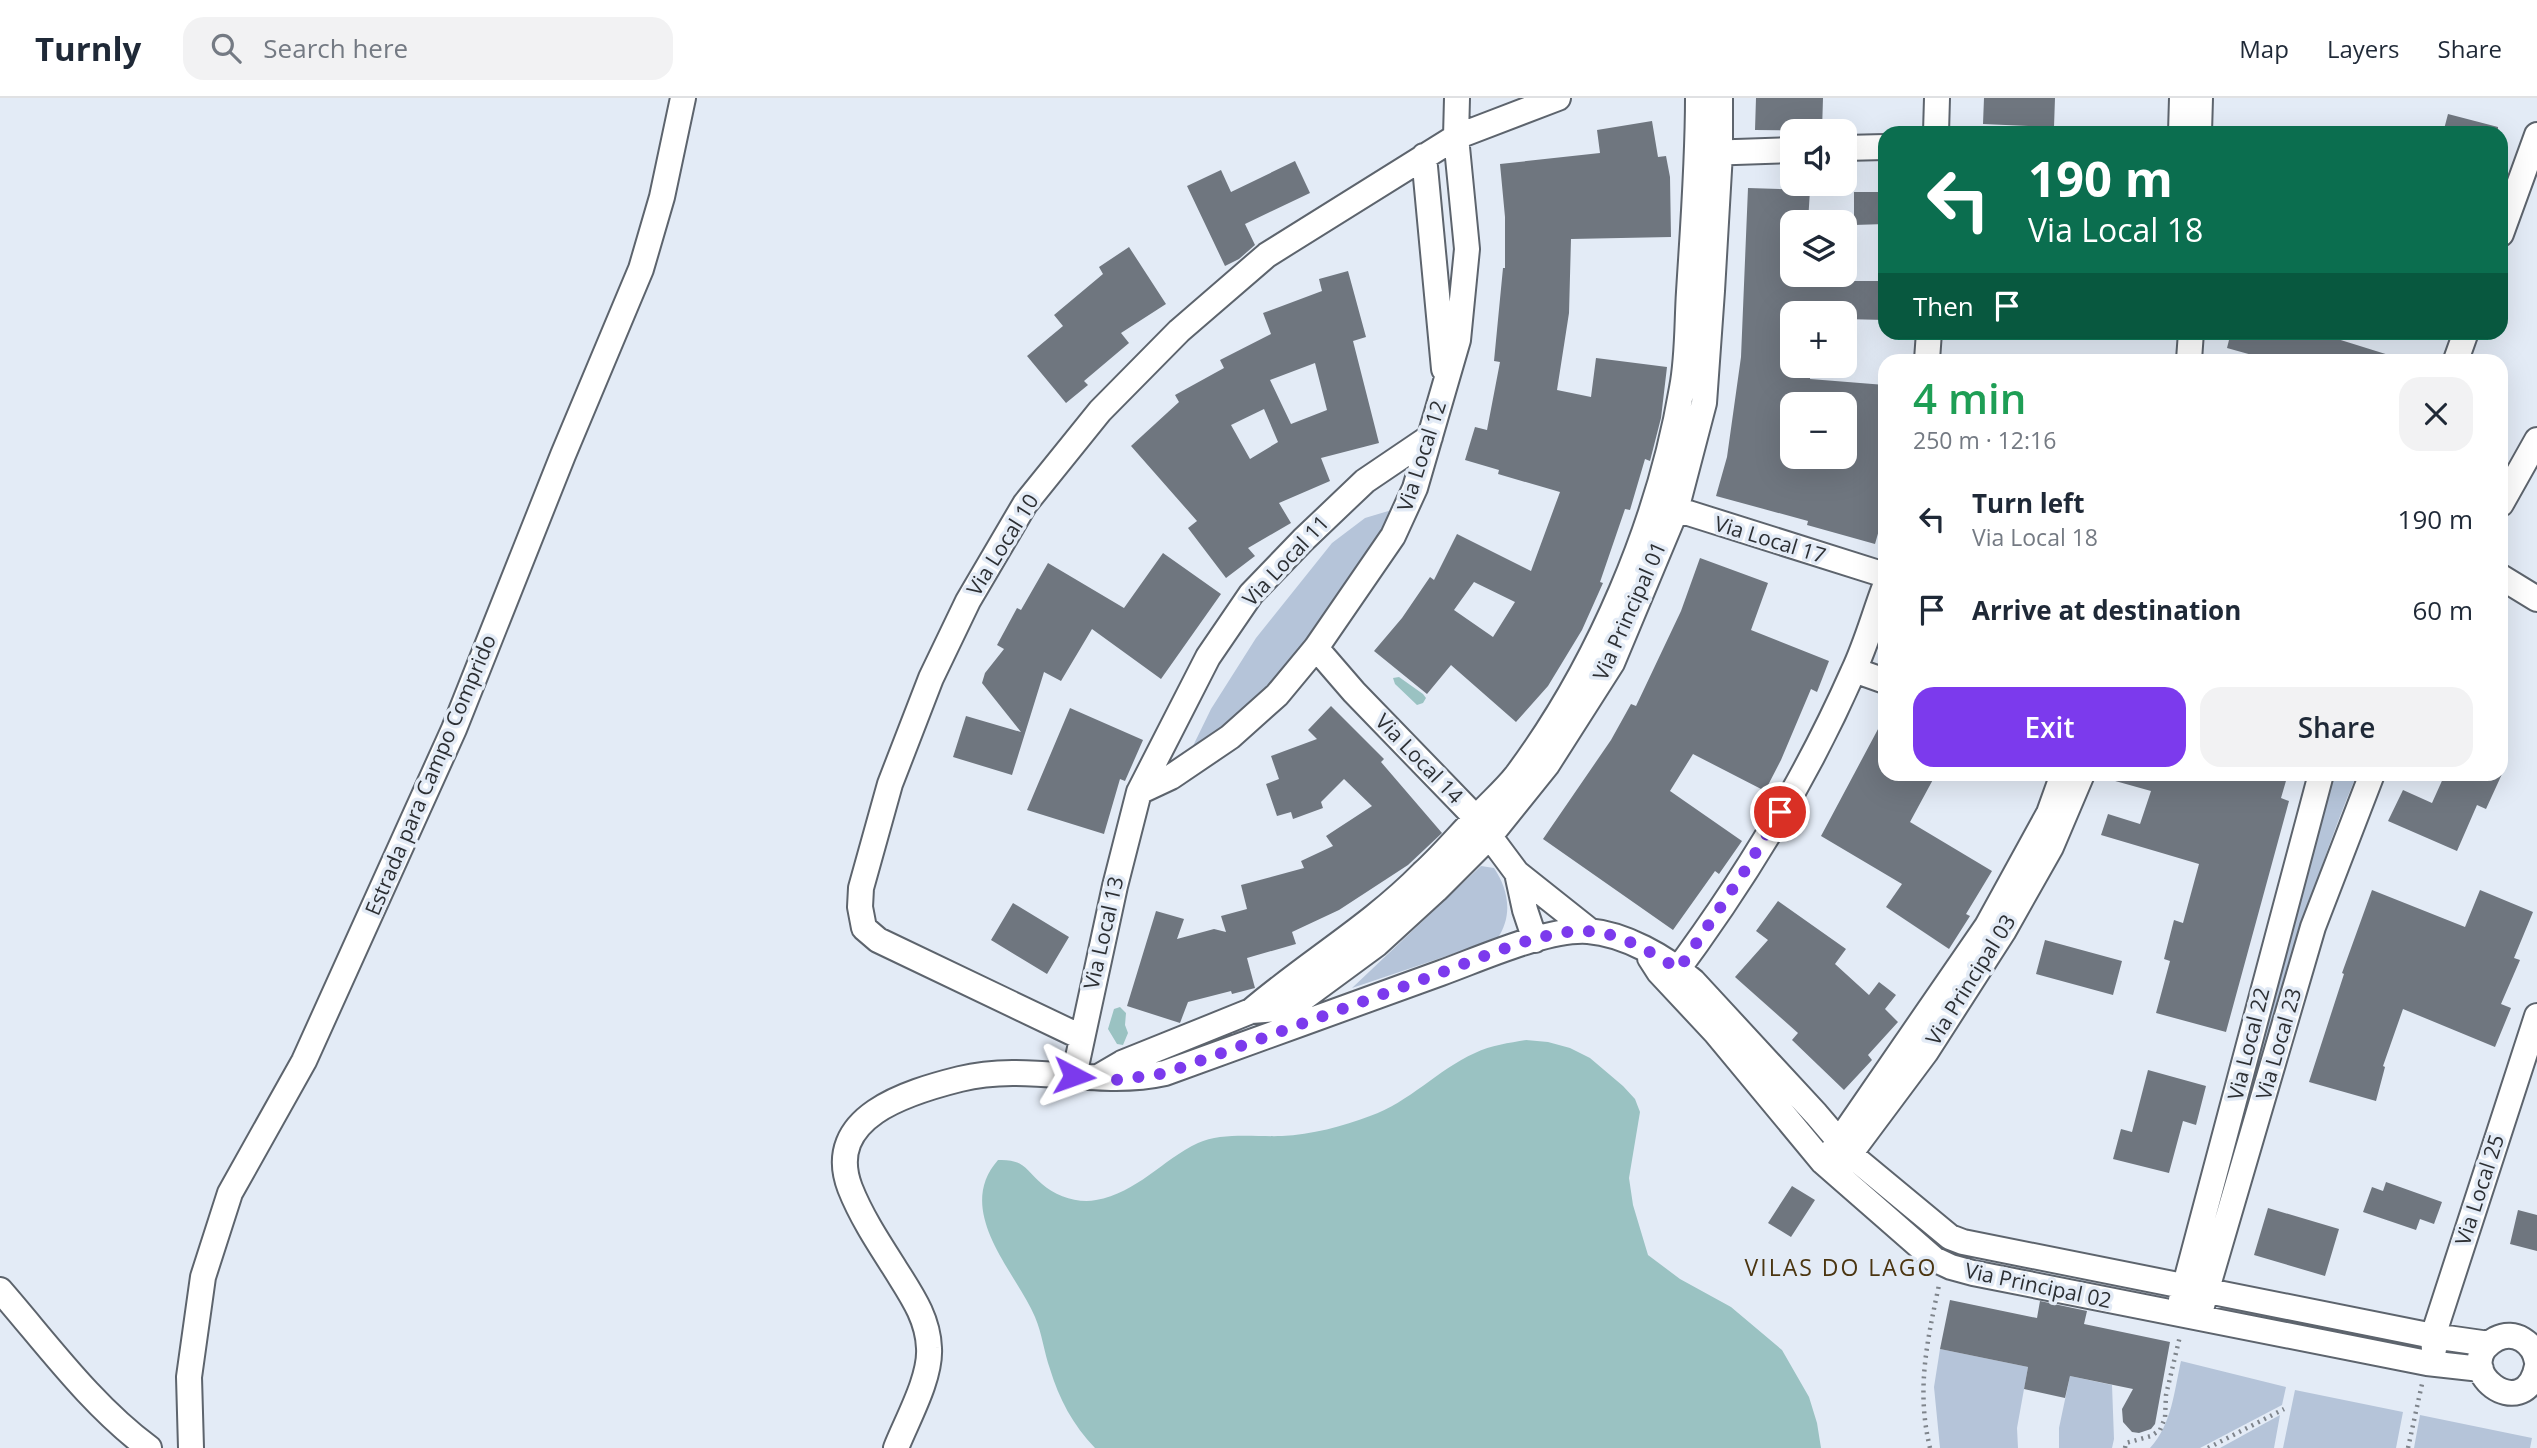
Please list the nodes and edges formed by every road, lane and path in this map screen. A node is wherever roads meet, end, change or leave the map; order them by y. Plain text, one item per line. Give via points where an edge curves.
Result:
1 (683, 98) edge
2 (1457, 98) edge
3 (1558, 98) edge
4 (1698, 98) edge
5 (1720, 98) edge
6 (1937, 98) edge
7 (2182, 98) edge
8 (2200, 98) edge
9 (1936, 126) edge
10 (2181, 126) edge
11 (2199, 126) edge
12 (2537, 135) edge
13 (1456, 137) junction
14 (1878, 147) edge
15 (1857, 148) edge
16 (1780, 150) edge
17 (1709, 153) junction
18 (1423, 156) junction
19 (2508, 215) edge
20 (1445, 383) junction
21 (1430, 436) junction
22 (2537, 440) edge
23 (2508, 492) edge
24 (1666, 507) junction
25 (1878, 573) edge
26 (2508, 581) edge
27 (2537, 598) edge
28 (1878, 605) edge
29 (1316, 648) junction
30 (1854, 670) junction
31 (1878, 679) edge
32 (2060, 781) edge
33 (2079, 781) edge
34 (2319, 781) edge
35 (2369, 781) edge
36 (1139, 792) junction
37 (1483, 827) junction
38 (1517, 873) junction
39 (1590, 931) junction
40 (1535, 940) junction
41 (1674, 976) junction
42 (2537, 1016) edge
43 (1081, 1037) junction
44 (1086, 1076) junction
45 (2232, 1112) junction
46 (2256, 1121) junction
47 (1838, 1158) junction
48 (1943, 1264) junction
49 (2195, 1289) junction
50 (0, 1290) edge
51 (2187, 1316) junction
52 (2433, 1336) junction
53 (2489, 1345) junction
54 (2427, 1363) junction
55 (2537, 1364) edge
56 (2481, 1369) junction
57 (2284, 1409) dead end
58 (149, 1448) edge
59 (191, 1448) edge
60 (896, 1448) edge
61 (1930, 1448) edge
62 (2125, 1448) edge
63 (2208, 1448) edge
64 (2408, 1448) edge

1 - 59 street, Estrada para Campo Comprido via 663,197 641,269 454,729 304,1061 230,1193 203,1277 189,1377
2 - 13 street
3 - 13 street, Via Local 10
4 - 17 street, Via Principal 01
5 - 17 street, Via Principal 01
6 - 9 street
7 - 10 street
8 - 11 street
12 - 19 street
13 - 18 street, Via Local 10
13 - 20 street, Via Local 12 via 1466,248 1458,340
14 - 15 street
16 - 17 street
17 - 24 street, Via Principal 01
18 - 20 street
18 - 43 street, Via Local 10 via 1267,255 1179,331 1100,411 1025,504 968,601 931,678 890,784 861,888 864,928 878,940
20 - 21 street, Via Local 12
21 - 29 street, Via Local 12 via 1415,488 1393,536
21 - 36 street, Via Local 11 via 1365,481 1251,594 1208,657
22 - 23 street
24 - 25 street, Via Local 17
24 - 37 street, Via Principal 01 via 1551,725
26 - 27 street
28 - 30 street
29 - 36 street, Via Local 12 via 1277,695 1230,737 1171,778
29 - 37 street, Via Local 14
30 - 31 street
30 - 41 street via 1804,773
32 - 47 street, Via Principal 03 via 2049,813 1987,926
33 - 47 street, Via Principal 03 via 2051,847 2003,932 1926,1052
34 - 45 street, Via Local 22
35 - 46 street, Via Local 23 via 2313,927
36 - 43 street, Via Local 13
37 - 38 street, Via Local 14
37 - 44 street, Via Principal 01 via 1364,926 1251,1011
38 - 39 street, Via Local 14
38 - 40 street, Via Local 14
39 - 40 street, Via Principal 02 via 1564,931
39 - 41 street, Via Principal 02 via 1644,949
40 - 44 street, Via Principal 02 via 1166,1073 1119,1080
41 - 47 street, Via Principal 02 via 1693,981
42 - 52 street, Via Local 25
43 - 44 street, Via Local 13
44 - 60 street via 1008,1073 963,1078 920,1090 856,1126 845,1163 850,1187 919,1306 930,1351 925,1377
45 - 46 street
45 - 49 street, Via Local 22
46 - 49 street, Via Local 23
47 - 48 street, Via Principal 02 via 1921,1249
47 - 49 street, Via Principal 02 via 1963,1242
48 - 51 street, Via Principal 02
48 - 61 path via 1923,1376
49 - 51 street, Via Local 23
49 - 52 street, Via Principal 02
50 - 58 street via 79,1381
51 - 54 street, Via Principal 02
51 - 62 path via 2160,1430 2126,1443
52 - 53 street, Via Principal 02
52 - 54 street, Via Local 25 via 2434,1354
53 - 55 street, Via Principal 02 via 2498,1338 2517,1337 2531,1346
53 - 56 street
54 - 56 street, Via Principal 02
54 - 64 path
55 - 56 street, Via Principal 02 via 2531,1382 2512,1392 2490,1386
57 - 63 path

